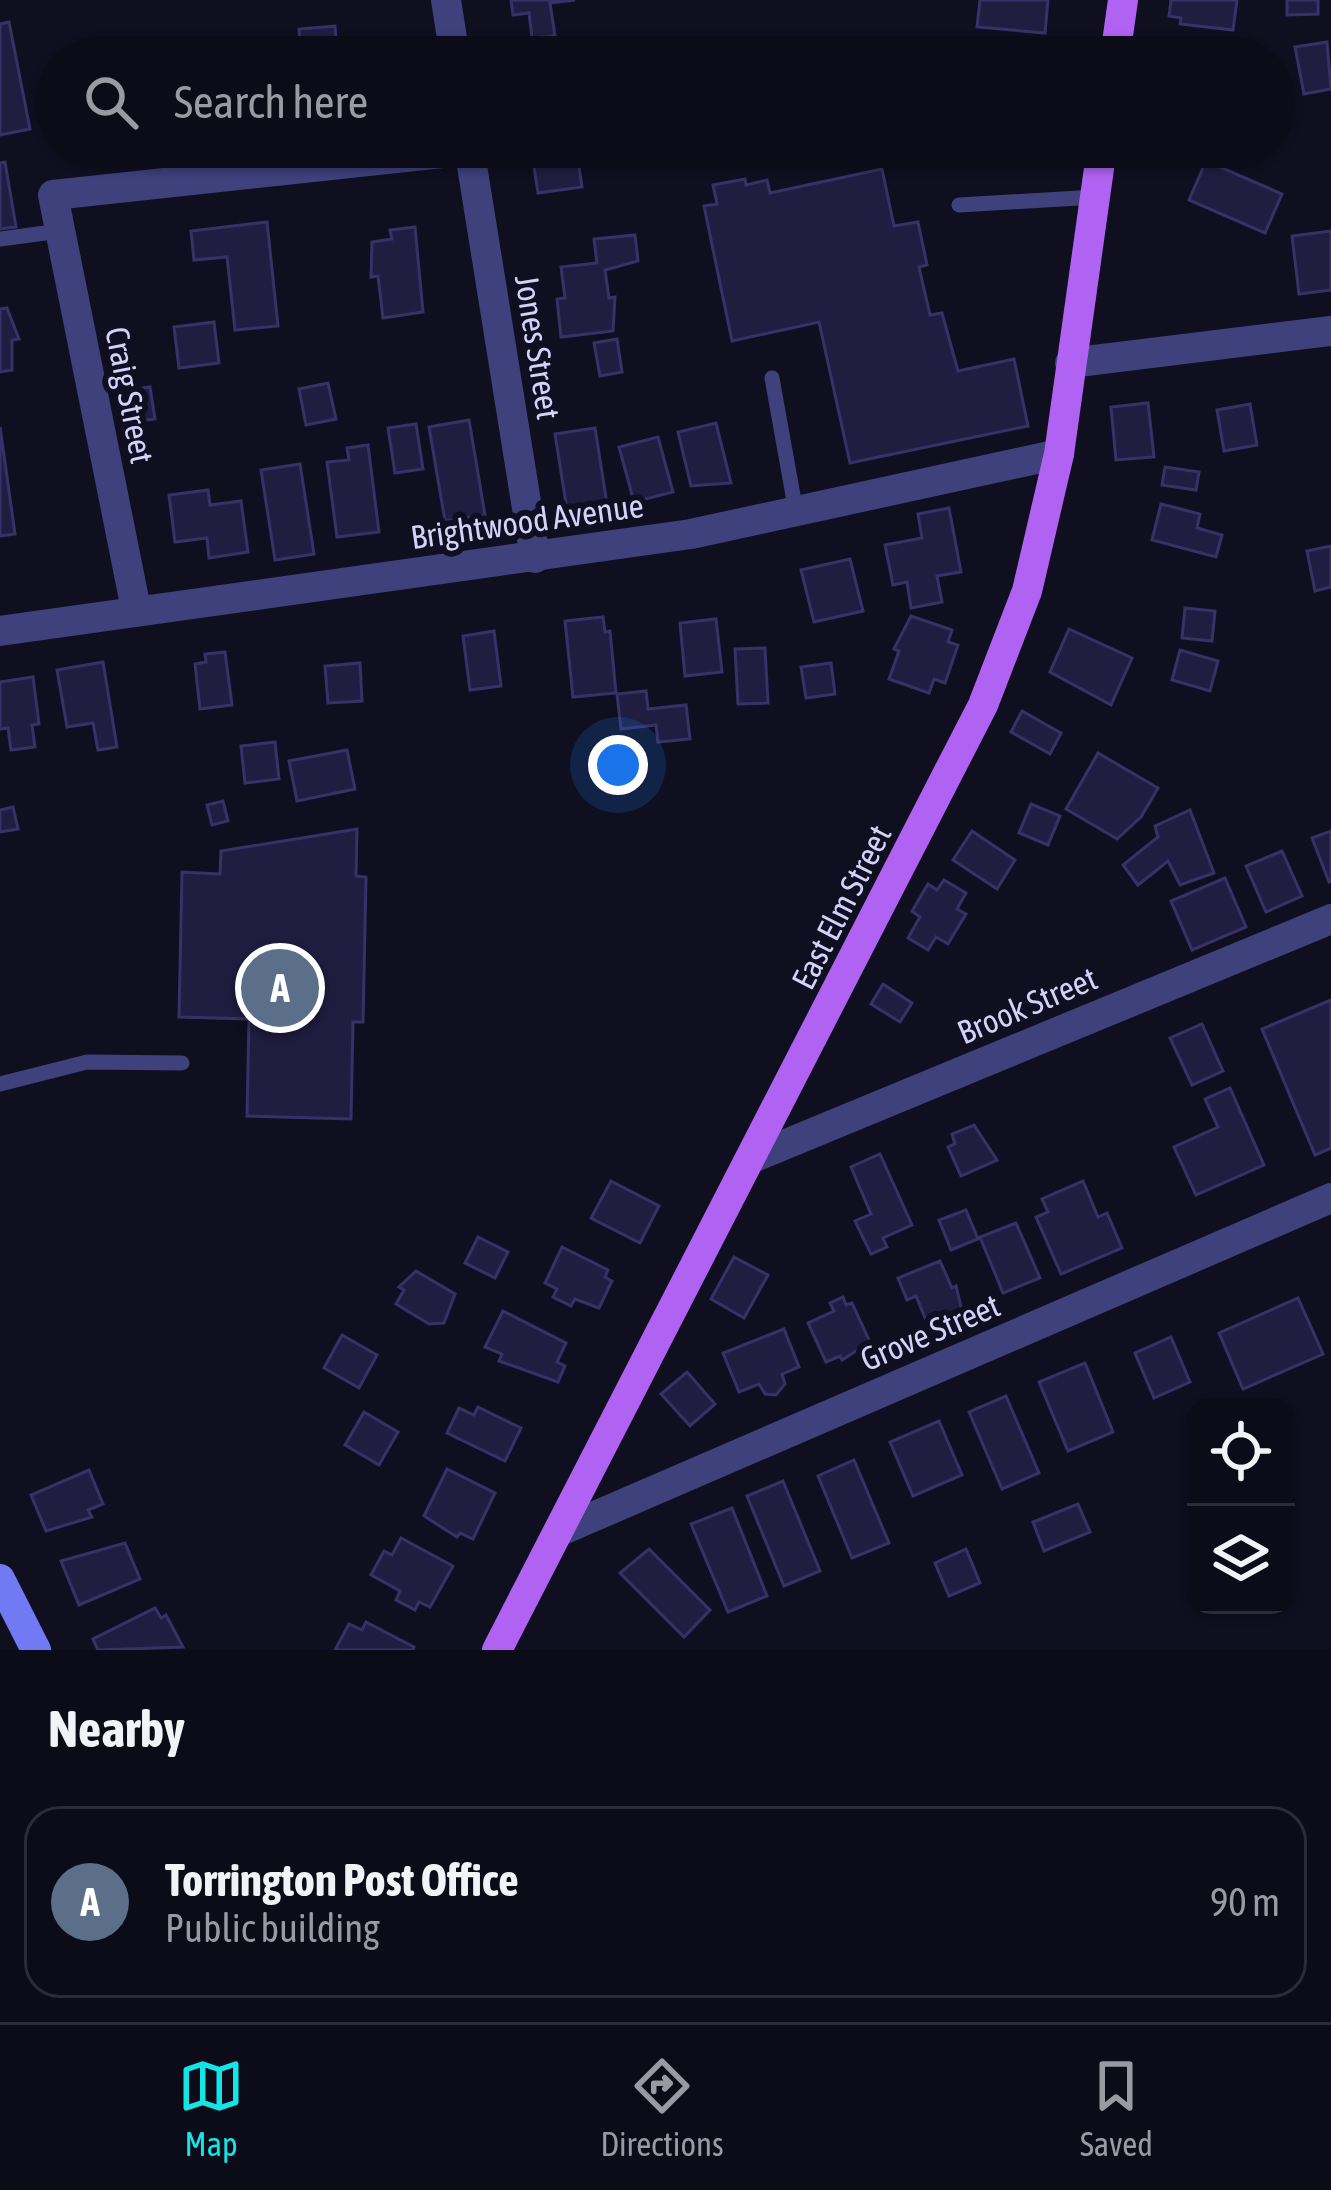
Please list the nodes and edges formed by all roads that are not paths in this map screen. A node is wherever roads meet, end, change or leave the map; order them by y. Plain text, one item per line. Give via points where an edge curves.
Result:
1 (446, 0) edge
2 (1123, 0) edge
3 (452, 36) edge
4 (1118, 36) edge
5 (296, 168) edge
6 (472, 168) edge
7 (1099, 168) edge
8 (1095, 197) junction
9 (959, 205) dead end
10 (60, 231) junction
11 (0, 239) edge
12 (1331, 331) edge
13 (1070, 364) junction
14 (772, 378) dead end
15 (1059, 454) junction
16 (796, 512) junction
17 (535, 558) junction
18 (136, 609) junction
19 (0, 631) edge
20 (1331, 919) edge
21 (182, 1063) dead end
22 (0, 1084) edge
23 (751, 1159) junction
24 (1331, 1198) edge
25 (558, 1532) junction
26 (0, 1579) edge
27 (36, 1650) edge
28 (496, 1650) edge

1 - 3 street
2 - 4 main road
5 - 10 street, Craig Street via 53,196
6 - 17 street, Jones Street
7 - 8 main road, East Elm Street
8 - 9 lane
8 - 13 main road, East Elm Street
10 - 11 lane
10 - 18 street, Craig Street
12 - 13 street
13 - 15 main road, East Elm Street
14 - 16 lane
15 - 16 street, Brightwood Avenue
15 - 23 main road, East Elm Street via 1027,591 983,705
16 - 17 street, Brightwood Avenue
17 - 18 street, Brightwood Avenue
18 - 19 street, Brightwood Avenue
20 - 23 street, Brook Street
21 - 22 lane via 87,1062
23 - 25 main road, East Elm Street
24 - 25 street, Grove Street
25 - 28 main road, East Elm Street
26 - 27 street

